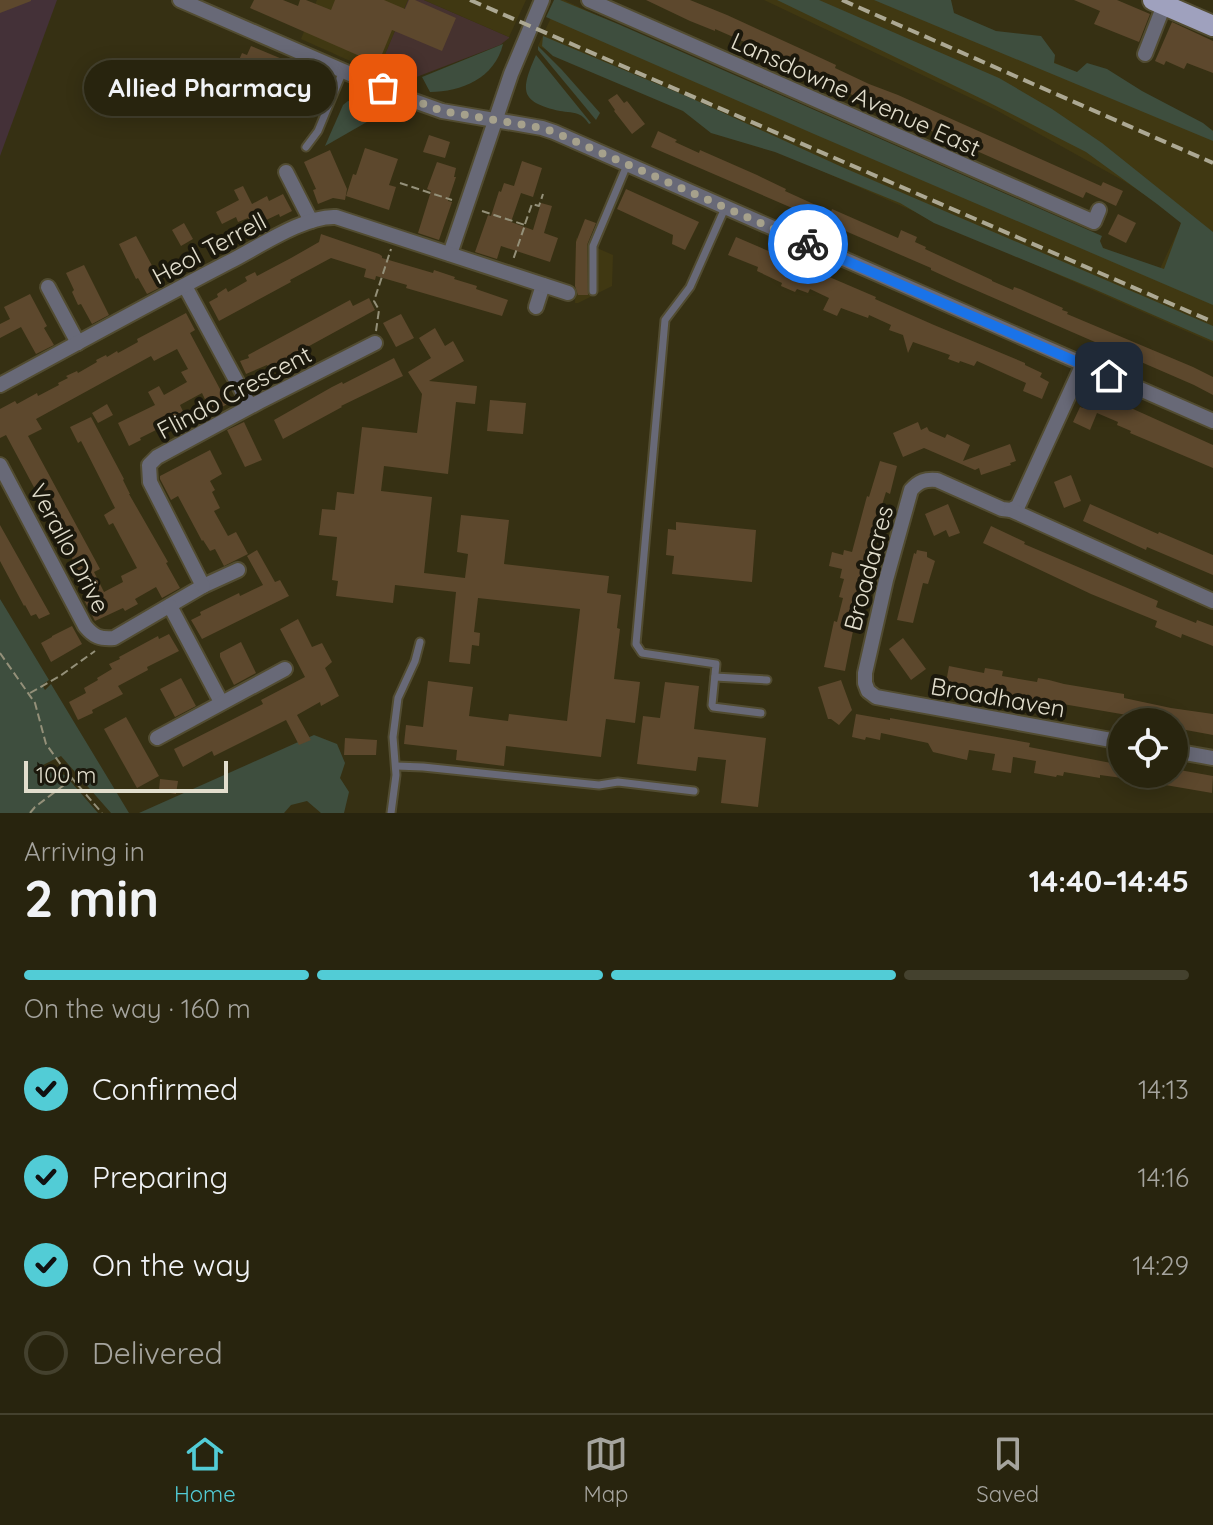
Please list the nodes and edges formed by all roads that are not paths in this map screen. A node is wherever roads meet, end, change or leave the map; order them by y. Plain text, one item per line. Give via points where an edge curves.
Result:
1 (542, 0) edge
2 (589, 0) edge
3 (186, 1) edge
4 (1161, 2) edge
5 (1213, 26) edge
6 (1145, 54) dead end
7 (343, 71) junction
8 (495, 121) junction
9 (306, 147) dead end
10 (627, 165) junction
11 (286, 172) dead end
12 (725, 208) junction
13 (1099, 210) dead end
14 (311, 221) junction
15 (450, 254) junction
16 (543, 285) junction
17 (185, 286) junction
18 (48, 287) dead end
19 (593, 291) dead end
20 (568, 293) dead end
21 (536, 307) dead end
22 (78, 343) junction
23 (375, 343) road end
24 (1083, 364) junction
25 (0, 385) edge
26 (250, 406) junction
27 (1213, 421) edge
28 (0, 465) edge
29 (1011, 510) junction
30 (238, 570) dead end
31 (203, 586) junction
32 (1213, 601) edge
33 (170, 606) junction
34 (420, 642) dead end
35 (285, 669) dead end
36 (715, 677) junction
37 (767, 680) dead end
38 (868, 691) joint
39 (221, 702) junction
40 (761, 713) dead end
41 (157, 738) dead end
42 (1108, 739) edge
43 (1188, 754) edge
44 (1213, 758) edge
45 (396, 766) junction
46 (694, 791) dead end
47 (391, 813) edge

1 - 8 street
2 - 13 street, Lansdowne Avenue East via 1094,222
3 - 7 street
4 - 5 main road
4 - 6 street
7 - 8 street via 442,111
7 - 9 lane
8 - 10 street via 542,128
8 - 15 street
10 - 12 street
10 - 19 lane via 593,246
11 - 14 street
12 - 24 street
12 - 36 lane via 690,287 665,320 636,644 642,653 716,664
14 - 15 street, Heol Terrell via 336,217
14 - 17 street, Heol Terrell
15 - 16 street, Heol Terrell
16 - 20 street, Heol Terrell
16 - 21 street
17 - 22 street, Heol Terrell
17 - 26 street
18 - 22 street
22 - 25 street, Heol Terrell
23 - 26 street, Flindo Crescent
24 - 27 street
24 - 29 street via 1023,499
26 - 31 street, Flindo Crescent via 149,465 150,482
28 - 33 street, Verallo Drive via 94,636 114,638
29 - 32 street
29 - 38 street, Broadacres via 937,480 926,479 911,490 870,645
30 - 31 street, Verallo Drive
31 - 33 street, Verallo Drive
33 - 39 street
34 - 45 lane via 398,698
35 - 39 street
36 - 37 lane
36 - 40 lane via 713,707
38 - 42 street, Broadhaven via 876,697
39 - 41 street
43 - 44 street
45 - 46 lane
45 - 47 lane

